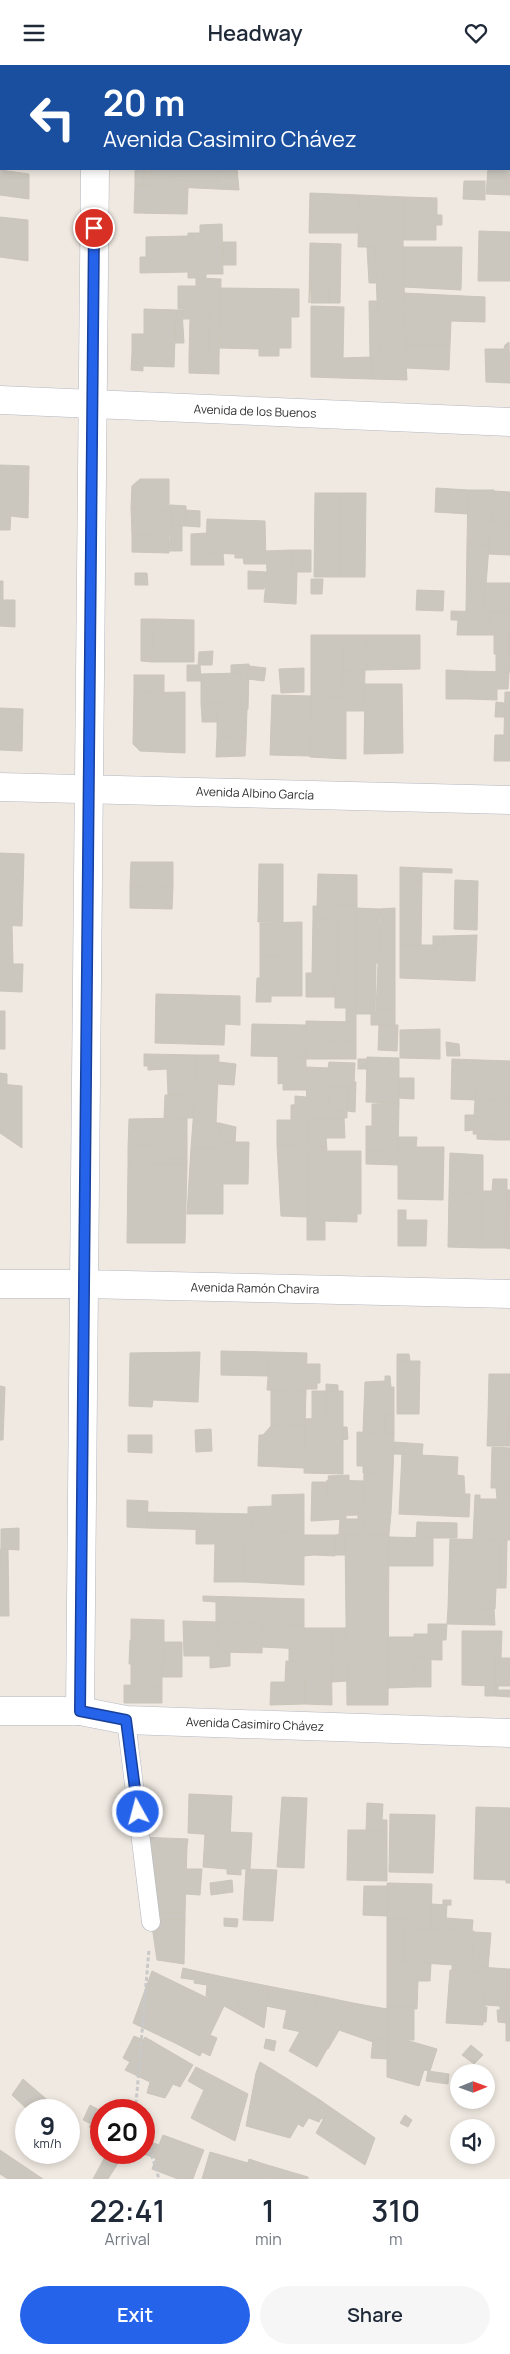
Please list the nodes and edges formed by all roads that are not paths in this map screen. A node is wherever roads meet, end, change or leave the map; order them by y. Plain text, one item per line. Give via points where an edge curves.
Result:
1 (95, 170) edge
2 (0, 400) edge
3 (93, 404) junction
4 (510, 422) edge
5 (0, 787) edge
6 (89, 789) junction
7 (510, 800) edge
8 (0, 1284) edge
9 (84, 1284) junction
10 (510, 1293) edge
11 (0, 1711) edge
12 (80, 1711) junction
13 (126, 1720) junction
14 (510, 1733) edge
15 (152, 1922) road end

1 - 3 street
2 - 3 street, Avenida de los Buenos
3 - 4 street, Avenida de los Buenos
3 - 6 street
5 - 6 street, Avenida Albino García
6 - 7 street, Avenida Albino García
6 - 9 street
8 - 9 street, Avenida Ramón Chavira
9 - 10 street, Avenida Ramón Chavira
9 - 12 street
11 - 12 street, Avenida Casimiro Chávez
12 - 13 street, Avenida Casimiro Chávez
13 - 14 street, Avenida Casimiro Chávez
13 - 15 lane

